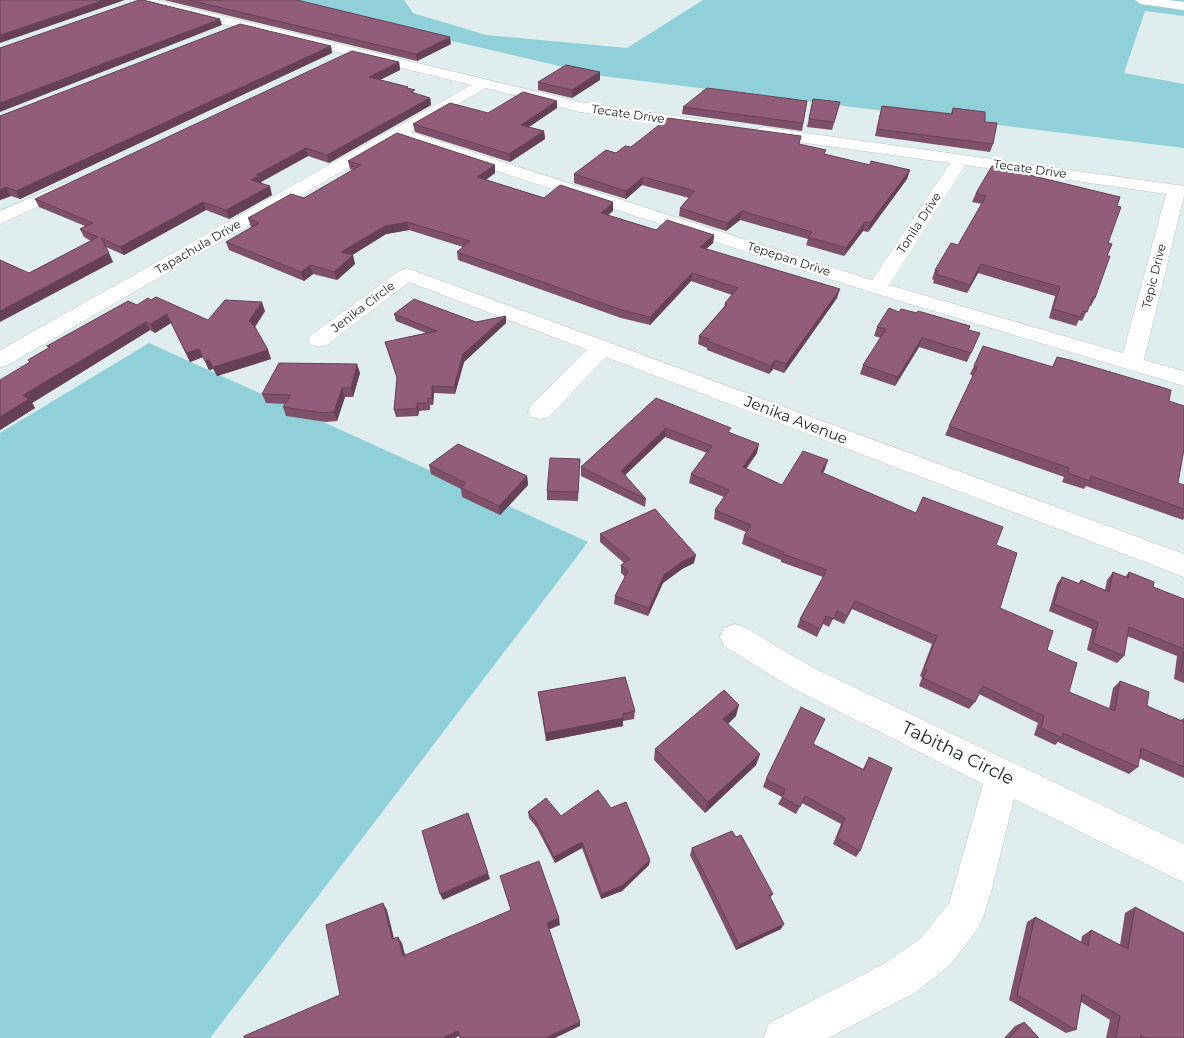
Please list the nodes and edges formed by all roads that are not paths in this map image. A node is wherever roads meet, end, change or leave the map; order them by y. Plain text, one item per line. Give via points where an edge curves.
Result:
1 (142, 0) edge
2 (1142, 0) edge
3 (1184, 6) edge
4 (126, 7) edge
5 (242, 24) junction
6 (223, 32) edge
7 (352, 52) junction
8 (325, 64) edge
9 (483, 84) junction
10 (717, 126) edge
11 (746, 130) edge
12 (396, 133) junction
13 (960, 159) junction
14 (81, 180) edge
15 (1180, 190) edge
16 (0, 218) edge
17 (407, 274) joint
18 (877, 288) junction
19 (318, 340) dead end
20 (603, 346) junction
21 (0, 360) edge
22 (1132, 363) junction
23 (1184, 379) edge
24 (540, 411) dead end
25 (1184, 566) edge
26 (735, 637) dead end
27 (1003, 775) junction
28 (1184, 864) edge
29 (784, 1038) edge

1 - 4 street
1 - 5 street, Tecate Drive
2 - 3 street
5 - 6 street
5 - 7 street, Tecate Drive
7 - 8 street
7 - 9 street, Tecate Drive
9 - 10 street, Tecate Drive via 580,107
9 - 12 street, Tapachula Drive
11 - 13 street, Tecate Drive
12 - 18 street, Tepepan Drive
12 - 21 street, Tapachula Drive
13 - 15 street, Tecate Drive
13 - 18 street, Tonila Drive
14 - 16 street
15 - 22 street, Tepic Drive
17 - 19 street, Jenika Circle
17 - 20 street, Jenika Avenue
18 - 22 street, Tepepan Drive
20 - 24 street
20 - 25 street, Jenika Avenue
22 - 23 street, Tepepan Drive
26 - 27 street, Tabitha Circle via 804,678
27 - 28 street, Tabitha Circle
27 - 29 street via 964,915 935,952 900,978

